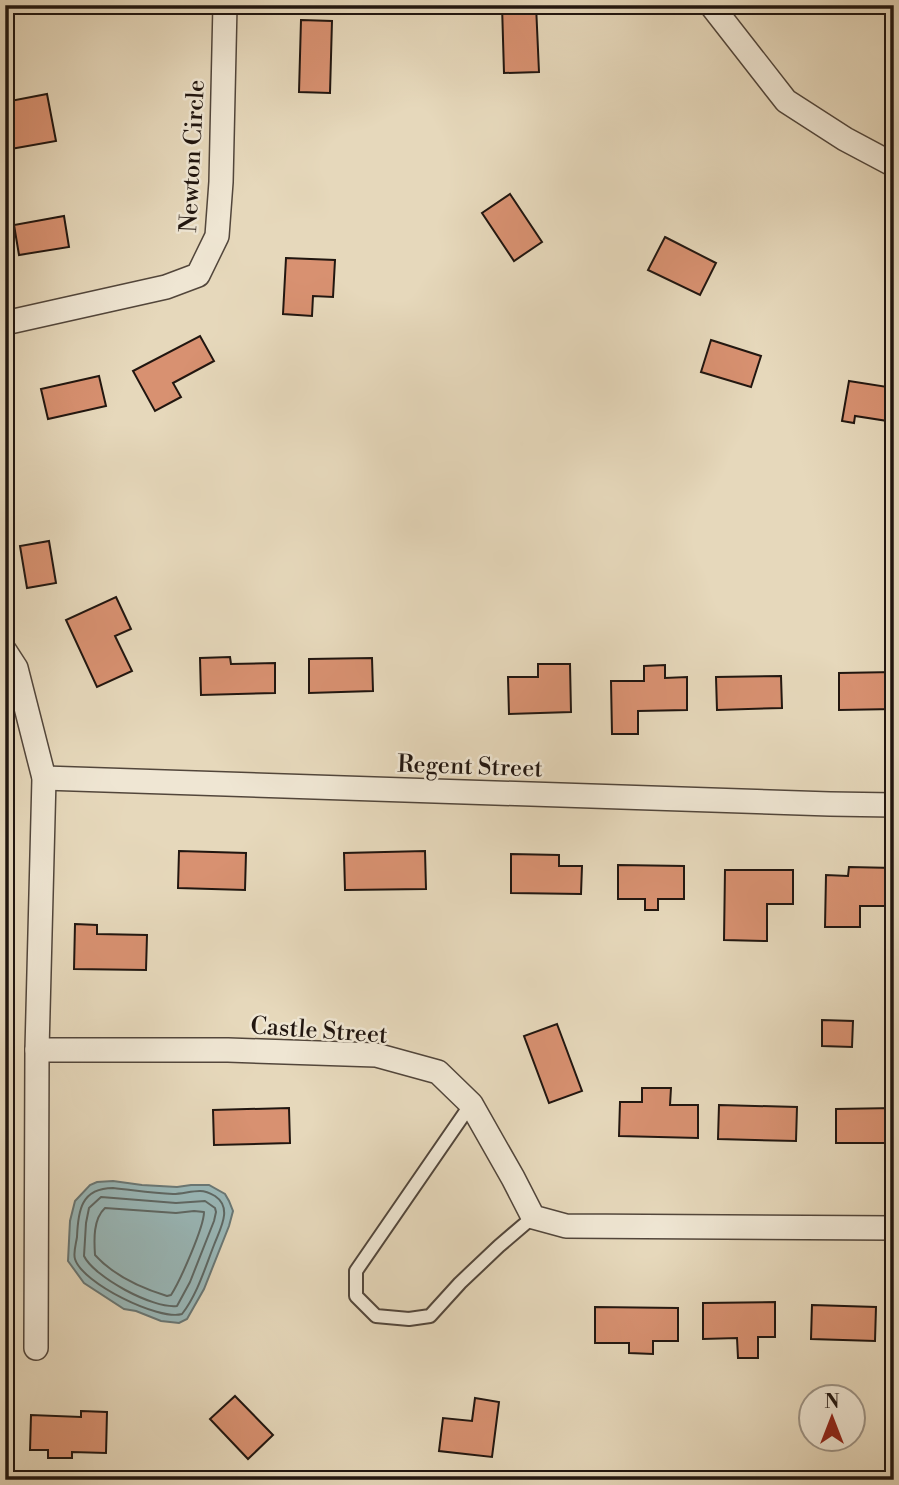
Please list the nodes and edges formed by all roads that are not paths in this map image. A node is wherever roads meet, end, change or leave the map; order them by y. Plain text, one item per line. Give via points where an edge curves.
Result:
1 (225, 5) edge
2 (711, 5) edge
3 (894, 165) edge
4 (5, 323) edge
5 (5, 651) edge
6 (44, 778) junction
7 (894, 805) edge
8 (37, 1049) junction
9 (471, 1104) junction
10 (533, 1217) junction
11 (894, 1228) edge
12 (36, 1348) dead end

1 - 4 street, Newton Circle via 217,236 198,275 166,287
2 - 3 street via 786,100
5 - 6 street via 16,668
6 - 7 street, Regent Street
6 - 8 street
8 - 9 street, Castle Street via 376,1055 438,1072
8 - 12 street
9 - 10 street, Castle Street
9 - 10 lane via 356,1271 356,1296 376,1315 430,1316
10 - 11 street via 566,1226

